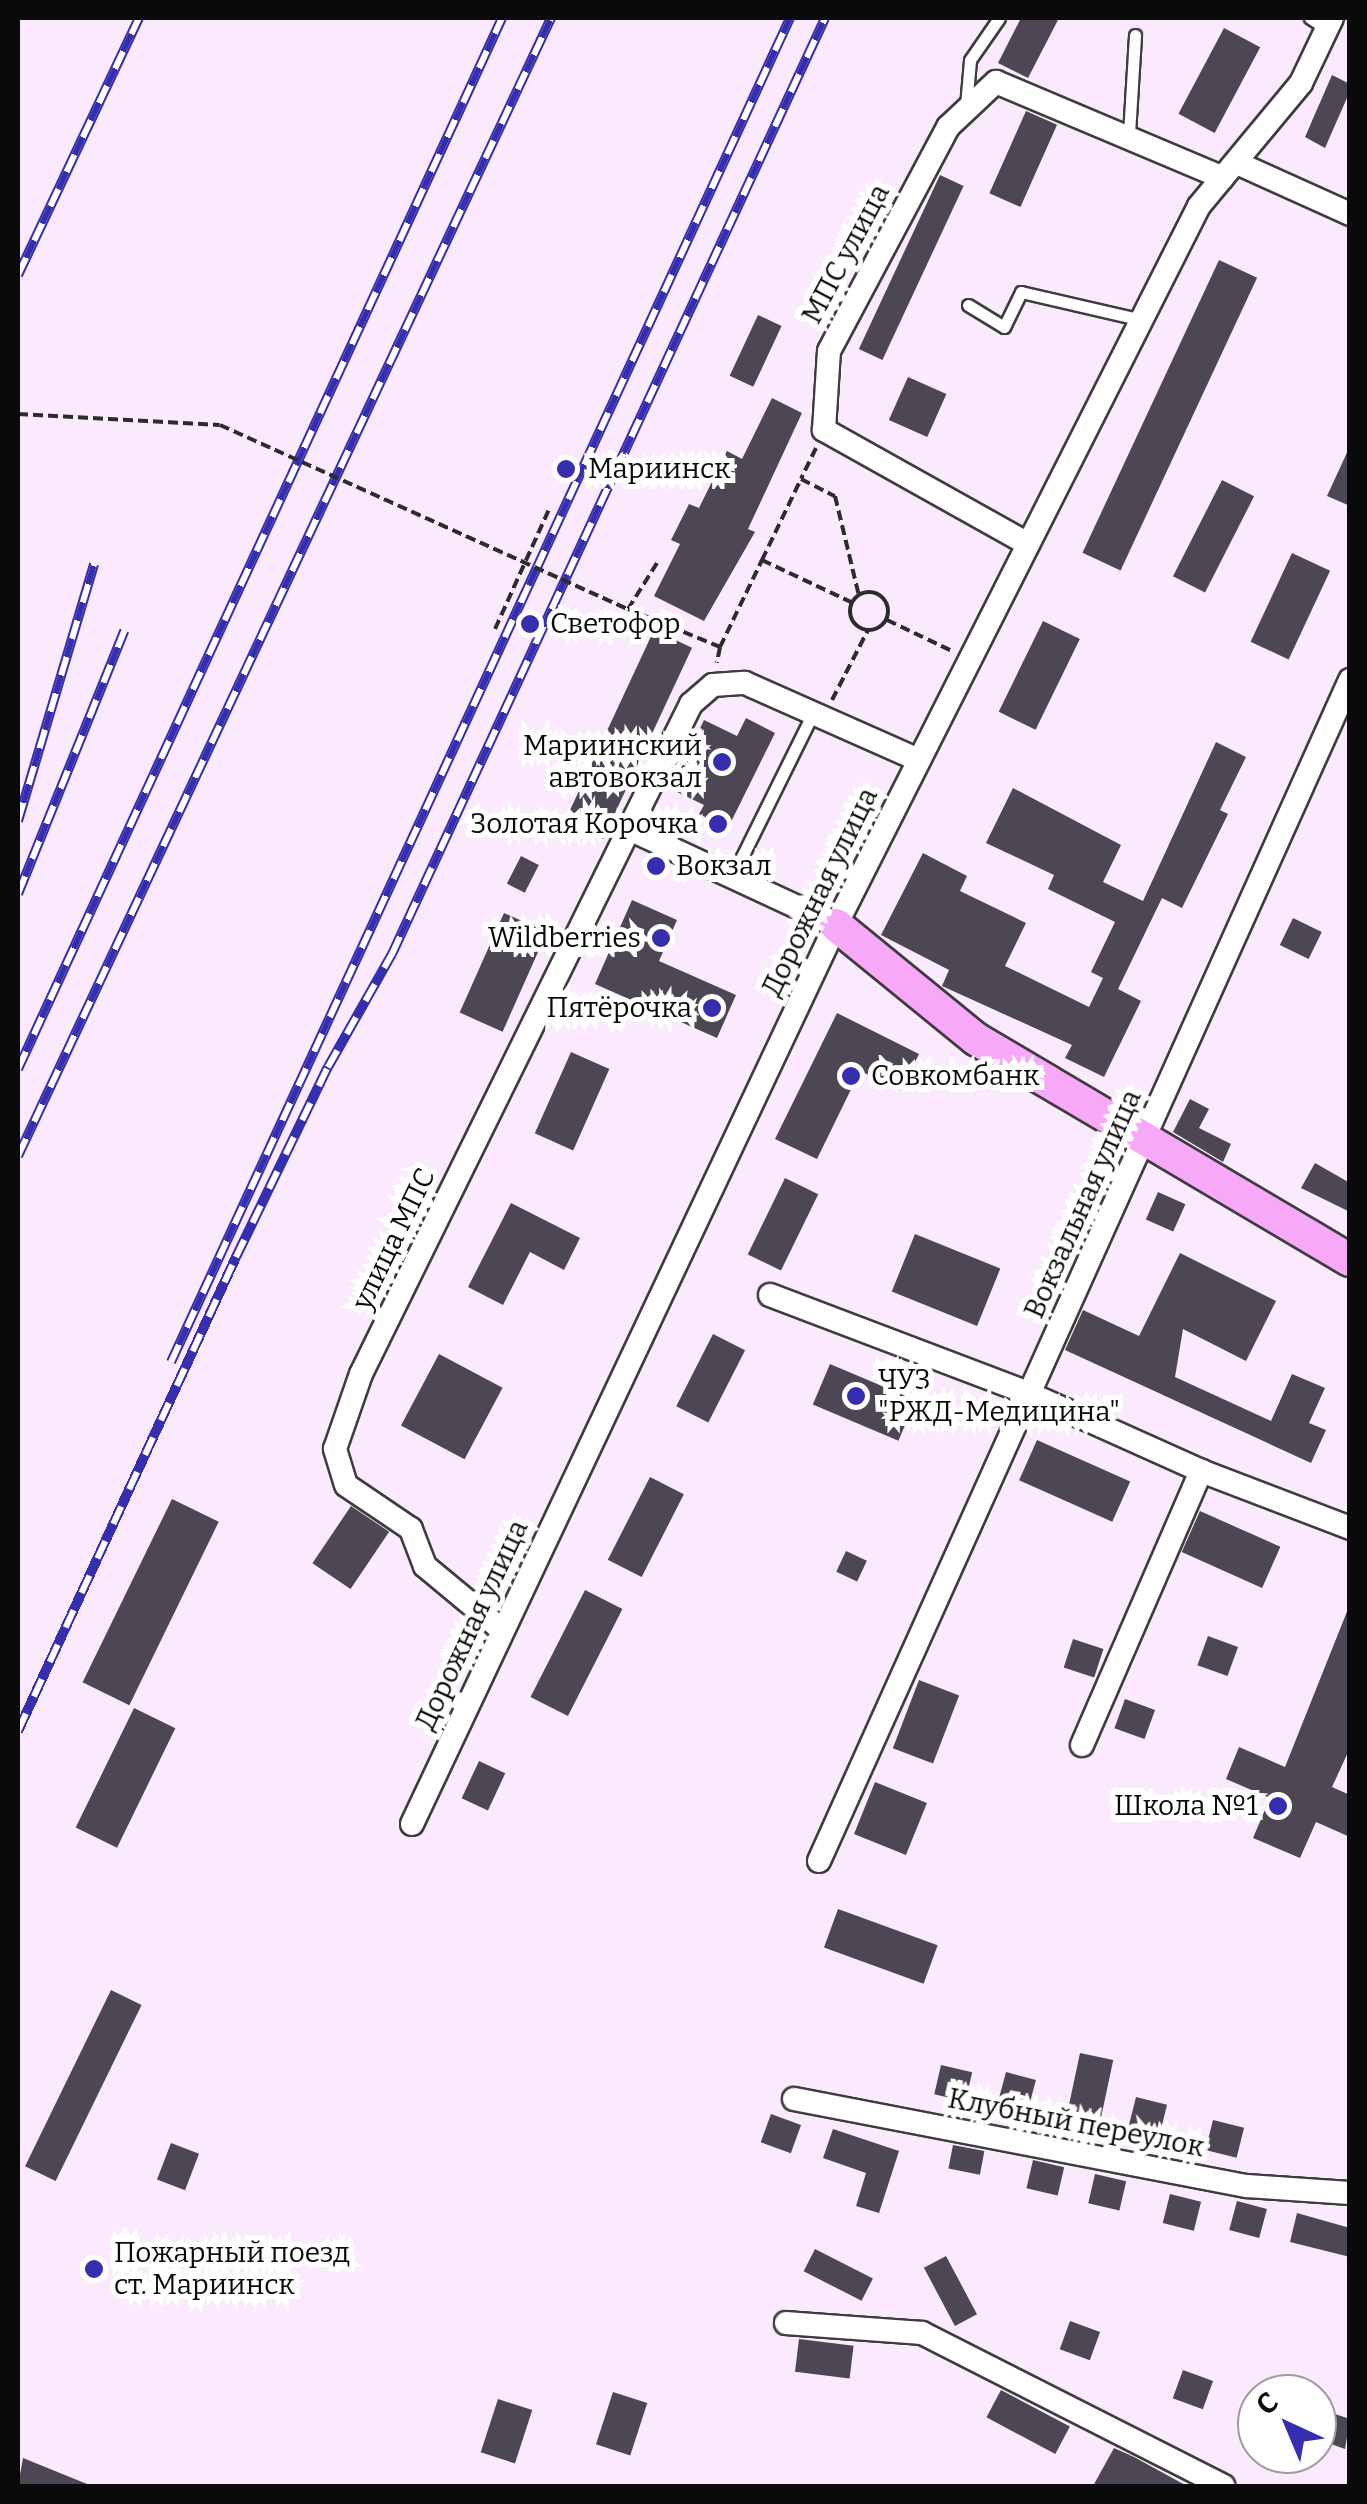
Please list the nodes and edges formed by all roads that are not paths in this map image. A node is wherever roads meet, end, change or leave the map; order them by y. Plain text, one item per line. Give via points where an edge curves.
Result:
1 (999, 18) edge
2 (1323, 21) edge
3 (1135, 35) dead end
4 (966, 110) junction
5 (1129, 134) junction
6 (1230, 170) junction
7 (1350, 214) edge
8 (968, 305) dead end
9 (1142, 320) junction
10 (1028, 544) junction
11 (1350, 680) edge
12 (818, 715) junction
13 (919, 760) junction
14 (628, 829) junction
15 (732, 877) junction
16 (836, 925) junction
17 (1144, 1141) junction
18 (1350, 1260) edge
19 (770, 1295) dead end
20 (1030, 1394) junction
21 (1201, 1471) junction
22 (1350, 1528) edge
23 (502, 1630) junction
24 (1082, 1745) dead end
25 (412, 1824) dead end
26 (819, 1861) dead end
27 (794, 2099) dead end
28 (1350, 2193) edge
29 (786, 2323) dead end
30 (1223, 2486) edge

1 - 4 lane via 970,60
2 - 6 street, Дорожная улица via 1301,83
3 - 5 lane
4 - 5 street, МПС улица via 996,82
4 - 10 street, МПС улица via 948,127 829,351 824,430
5 - 6 street
6 - 7 street
6 - 9 street, Дорожная улица via 1199,206
8 - 9 lane via 1004,327 1021,292
9 - 10 street, Дорожная улица
10 - 13 street, Дорожная улица
11 - 17 street, Вокзальная улица
12 - 13 street
12 - 14 street, улица МПС via 746,683 713,685 691,704
12 - 15 lane
13 - 16 street, Дорожная улица
14 - 15 street
14 - 23 street, улица МПС via 361,1374 335,1449 346,1485 411,1529 426,1566
15 - 16 street
16 - 17 main road via 976,1038
16 - 23 street, Дорожная улица
17 - 18 main road
17 - 20 street, Вокзальная улица
19 - 20 street
20 - 21 street
20 - 26 street, Вокзальная улица
21 - 22 street
21 - 24 street
23 - 25 street, Дорожная улица
27 - 28 street, Клубный переулок via 1247,2186
29 - 30 street via 922,2333

